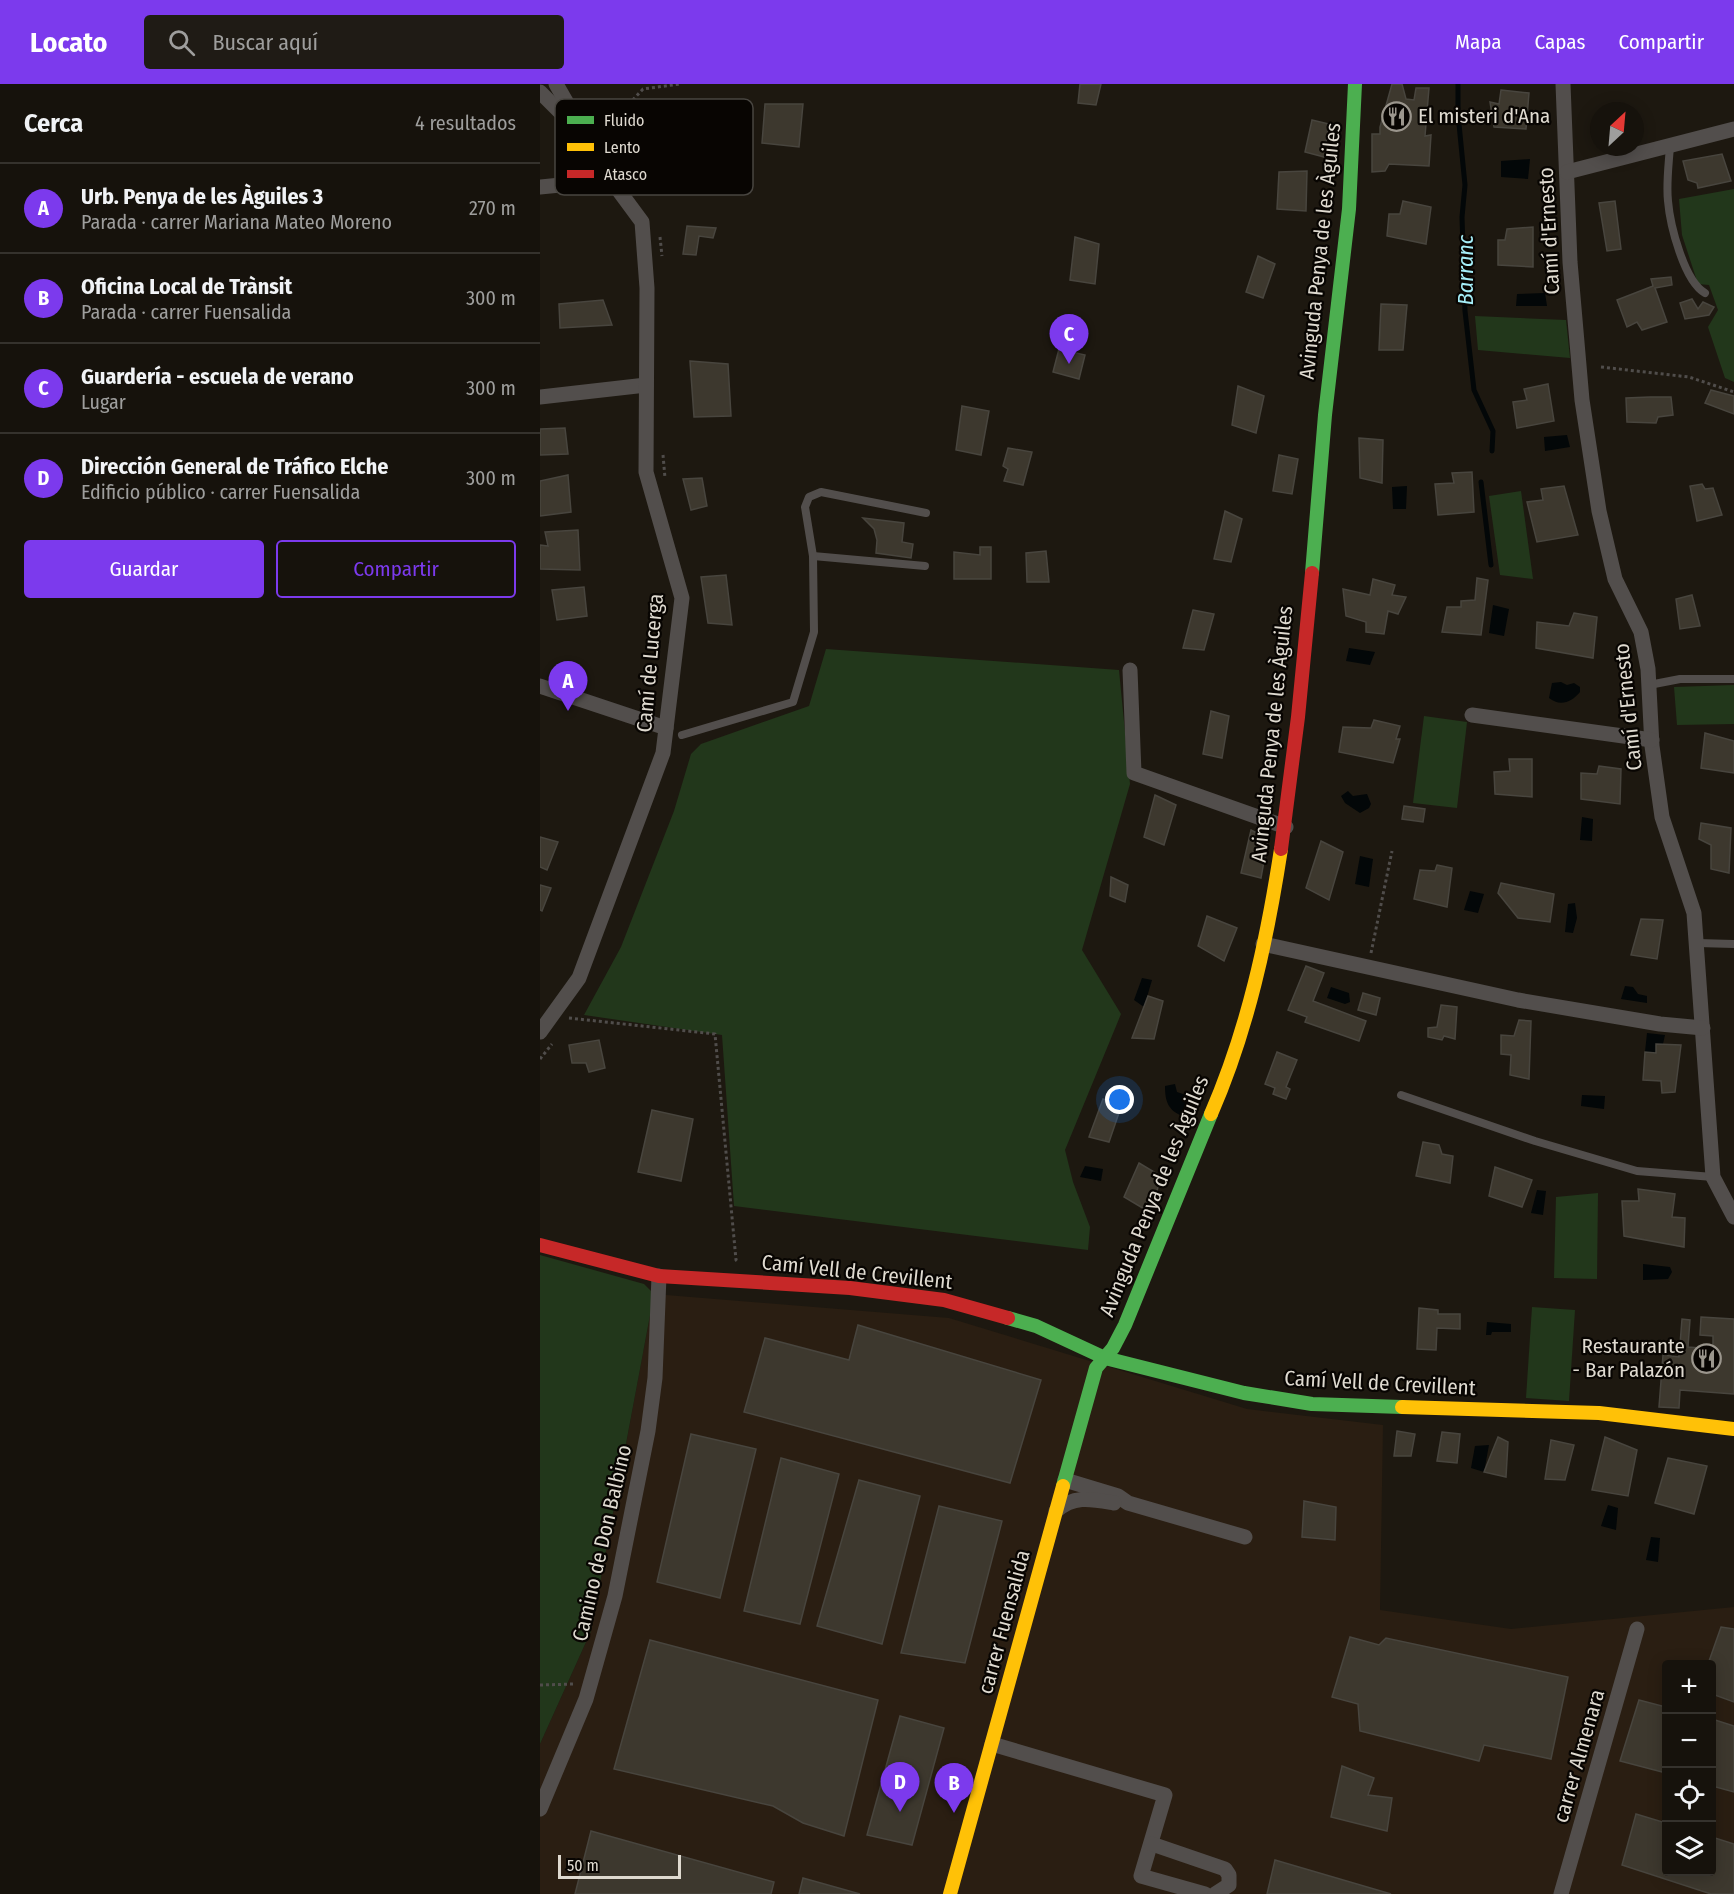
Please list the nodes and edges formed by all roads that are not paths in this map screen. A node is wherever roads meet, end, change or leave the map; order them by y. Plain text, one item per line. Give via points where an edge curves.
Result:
1 (556, 84) edge
2 (1355, 84) edge
3 (1563, 84) edge
4 (540, 92) edge
5 (565, 99) edge
6 (555, 107) edge
7 (1734, 129) edge
8 (1670, 145) junction
9 (1567, 172) junction
10 (555, 186) edge
11 (540, 187) edge
12 (622, 195) edge
13 (1705, 293) dead end
14 (646, 385) junction
15 (540, 397) edge
16 (926, 513) dead end
17 (813, 556) junction
18 (925, 566) dead end
19 (1130, 670) dead end
20 (1734, 679) edge
21 (1649, 685) junction
22 (540, 686) edge
23 (1472, 715) dead end
24 (666, 728) junction
25 (682, 735) dead end
26 (1652, 740) junction
27 (1286, 827) junction
28 (1697, 943) junction
29 (1263, 944) junction
30 (1734, 944) edge
31 (547, 1011) edge
32 (1703, 1028) junction
33 (540, 1032) edge
34 (1401, 1095) dead end
35 (1713, 1177) junction
36 (1734, 1216) edge
37 (540, 1245) edge
38 (658, 1276) junction
39 (1105, 1358) junction
40 (1734, 1429) edge
41 (1065, 1480) junction
42 (1128, 1503) junction
43 (1056, 1511) junction
44 (1245, 1537) dead end
45 (1637, 1629) dead end
46 (992, 1744) junction
47 (540, 1809) edge
48 (1152, 1844) junction
49 (950, 1894) edge
50 (1205, 1894) edge
51 (1215, 1894) edge
52 (1561, 1894) edge

1 - 5 street, Camí de Lucerga
2 - 27 street, Avinguda Penya de les Àguiles via 1351,192 1329,362
3 - 9 street, Camí d'Ernesto
4 - 6 street
7 - 8 street
8 - 9 street
8 - 13 lane via 1668,201 1690,280
9 - 21 street, Camí d'Ernesto via 1582,400 1615,579 1641,632
10 - 11 street
12 - 14 street, Camí de Lucerga via 642,222 647,288
14 - 15 street
14 - 24 street, Camí de Lucerga via 646,472 682,598
16 - 17 lane via 822,492 809,497 805,507
17 - 18 lane
17 - 25 lane via 814,632 794,702
19 - 27 street via 1134,773
20 - 21 lane via 1680,679
21 - 26 street, Camí d'Ernesto
22 - 24 street
23 - 26 street
24 - 31 street, Camí de Lucerga via 663,753 579,978
26 - 28 street, Camí d'Ernesto via 1662,817 1694,914
27 - 29 street, Avinguda Penya de les Àguiles
28 - 30 lane
28 - 32 street, Camí d'Ernesto
29 - 32 street via 1518,1000
29 - 39 street, Avinguda Penya de les Àguiles via 1247,1019 1223,1086 1125,1325
31 - 33 street, Camí de Lucerga
32 - 35 street, Camí d'Ernesto
34 - 35 lane via 1637,1171
35 - 36 street, Camí d'Ernesto
37 - 38 street, Camí Vell de Crevillent
38 - 39 street, Camí Vell de Crevillent via 850,1288 944,1300 1036,1326
38 - 47 street, Camino de Don Balbino via 656,1355 648,1431 615,1596 590,1683
39 - 40 street, Camí Vell de Crevillent via 1245,1393 1312,1404 1599,1413
39 - 41 street, carrer Fuensalida via 1096,1368
41 - 42 street via 1118,1496
41 - 43 street, carrer Fuensalida
42 - 43 street via 1077,1499 1069,1500
42 - 44 street
43 - 46 street, carrer Fuensalida
45 - 52 street, carrer Almenara
46 - 48 street via 1165,1795
46 - 49 street, carrer Fuensalida
48 - 50 street via 1141,1876
48 - 51 street via 1224,1869 1229,1885

